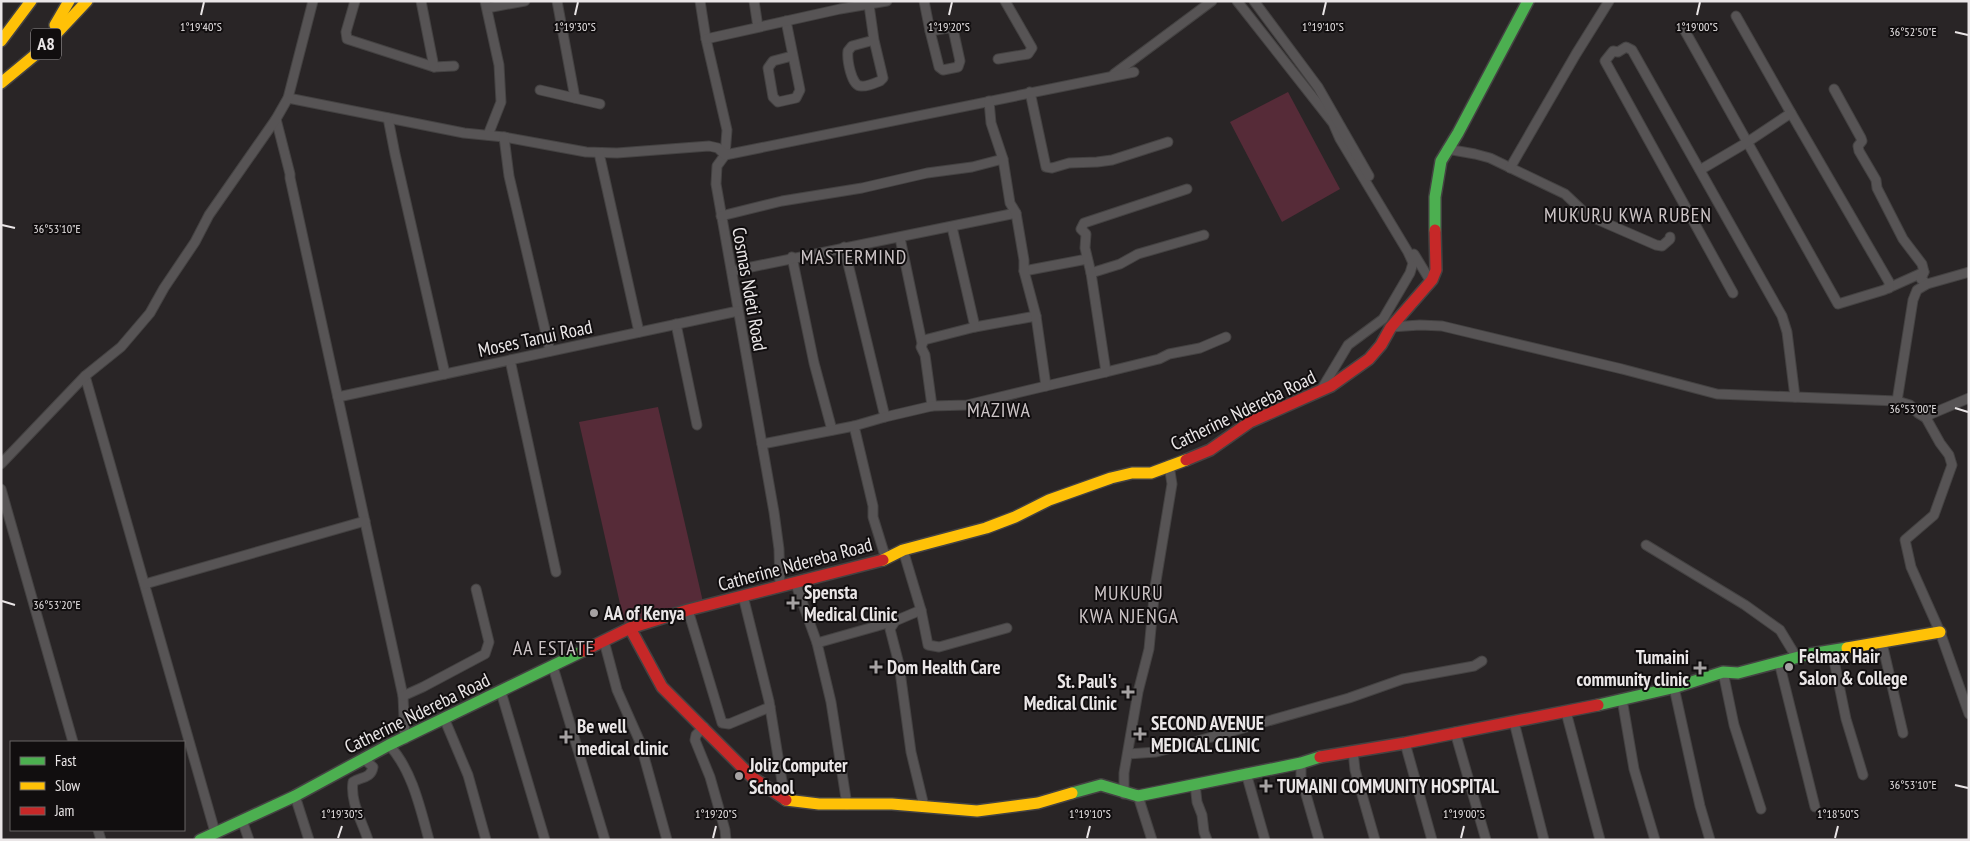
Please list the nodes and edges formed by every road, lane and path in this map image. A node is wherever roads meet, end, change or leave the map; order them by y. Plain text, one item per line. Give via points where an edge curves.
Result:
1 (18, 1) edge
2 (31, 1) edge
3 (69, 1) edge
4 (87, 1) edge
5 (313, 1) edge
6 (355, 1) edge
7 (421, 1) edge
8 (525, 1) edge
9 (557, 1) edge
10 (700, 1) edge
11 (754, 1) edge
12 (886, 1) edge
13 (924, 1) edge
14 (1005, 1) edge
15 (1212, 1) edge
16 (1237, 1) edge
17 (1254, 1) edge
18 (1528, 1) edge
19 (1609, 1) edge
20 (486, 4) edge
21 (839, 5) edge
22 (868, 5) junction
23 (1736, 16) dead end
24 (786, 21) junction
25 (1, 23) edge
26 (758, 27) junction
27 (930, 31) junction
28 (1685, 32) dead end
29 (706, 39) junction
30 (874, 40) junction
31 (1, 41) edge
32 (40, 50) junction
33 (792, 56) junction
34 (998, 59) dead end
35 (454, 66) dead end
36 (434, 67) junction
37 (1134, 72) dead end
38 (1110, 76) junction
39 (1, 83) edge
40 (1834, 89) dead end
41 (540, 90) dead end
42 (1030, 92) junction
43 (288, 98) junction
44 (575, 98) junction
45 (989, 101) junction
46 (600, 104) dead end
47 (1791, 113) junction
48 (388, 118) junction
49 (276, 119) junction
50 (488, 135) junction
51 (504, 137) junction
52 (1168, 142) dead end
53 (1746, 143) junction
54 (1447, 149) junction
55 (600, 153) junction
56 (725, 155) junction
57 (1003, 159) junction
58 (1510, 168) junction
59 (1700, 170) junction
60 (1186, 189) dead end
61 (1016, 213) junction
62 (721, 216) junction
63 (952, 227) junction
64 (1204, 235) dead end
65 (1670, 237) dead end
66 (900, 238) junction
67 (844, 247) junction
68 (792, 257) junction
69 (1087, 259) junction
70 (732, 271) junction
71 (1024, 271) junction
72 (1924, 272) junction
73 (1969, 272) edge
74 (1091, 273) junction
75 (1430, 282) junction
76 (1927, 284) junction
77 (1889, 288) junction
78 (1733, 293) dead end
79 (738, 311) junction
80 (1036, 316) junction
81 (676, 324) junction
82 (975, 327) junction
83 (1391, 327) junction
84 (639, 332) junction
85 (1226, 338) dead end
86 (922, 343) junction
87 (550, 351) junction
88 (510, 360) junction
89 (1106, 372) junction
90 (445, 374) junction
91 (85, 376) junction
92 (1046, 386) junction
93 (1321, 390) junction
94 (338, 397) junction
95 (1795, 397) junction
96 (1969, 398) edge
97 (1897, 401) junction
98 (932, 406) junction
99 (885, 417) junction
100 (1926, 418) junction
101 (697, 425) dead end
102 (854, 426) junction
103 (832, 430) junction
104 (762, 444) junction
105 (1, 464) edge
106 (1169, 466) junction
107 (1, 489) edge
108 (365, 521) junction
109 (1646, 544) dead end
110 (903, 550) junction
111 (886, 559) junction
112 (556, 572) dead end
113 (794, 582) junction
114 (145, 584) junction
115 (780, 587) junction
116 (476, 589) dead end
117 (743, 596) junction
118 (688, 610) junction
119 (921, 610) junction
120 (895, 622) junction
121 (630, 628) junction
122 (1007, 628) dead end
123 (1940, 632) junction
124 (604, 641) junction
125 (817, 643) junction
126 (1882, 643) junction
127 (1832, 651) junction
128 (1797, 658) junction
129 (1482, 661) dead end
130 (1779, 662) junction
131 (553, 667) junction
132 (1723, 672) junction
133 (1676, 686) junction
134 (501, 692) junction
135 (403, 696) junction
136 (1622, 699) junction
137 (770, 707) junction
138 (1566, 712) junction
139 (1969, 714) edge
140 (444, 718) junction
141 (1514, 722) junction
142 (704, 728) junction
143 (1455, 732) junction
144 (1903, 733) dead end
145 (405, 739) junction
146 (73, 741) edge
147 (1405, 743) junction
148 (389, 745) junction
149 (1353, 751) junction
150 (1128, 754) junction
151 (364, 759) junction
152 (1301, 763) junction
153 (1246, 773) junction
154 (1863, 775) dead end
155 (1195, 784) junction
156 (1124, 794) junction
157 (295, 796) junction
158 (1138, 796) junction
159 (785, 800) junction
160 (847, 805) junction
161 (924, 806) junction
162 (1814, 807) dead end
163 (1761, 809) dead end
164 (242, 820) junction
165 (215, 832) junction
166 (200, 840) edge
167 (249, 840) edge
168 (309, 840) edge
169 (368, 840) edge
170 (429, 840) edge
171 (486, 840) edge
172 (545, 840) edge
173 (605, 840) edge
174 (667, 840) edge
175 (726, 840) edge
176 (1152, 840) edge
177 (1207, 840) edge
178 (1265, 840) edge
179 (1319, 840) edge
180 (1375, 840) edge
181 (1432, 840) edge
182 (1486, 840) edge
183 (1544, 840) edge
184 (1600, 840) edge
185 (1655, 840) edge
186 (1710, 840) edge

1 - 25 main road
2 - 31 main road
3 - 32 main road
4 - 32 main road, A8
5 - 43 street
6 - 36 street via 347,39
7 - 36 street
8 - 20 street
9 - 44 street
10 - 29 street, Cosmas Ndeti Road
11 - 26 street
12 - 22 street
13 - 27 street
14 - 34 street via 1032,48 1028,54
15 - 38 street
16 - 93 street via 1333,123 1413,263 1383,319 1348,345
17 - 75 street via 1318,87
18 - 54 main road
19 - 58 street
20 - 50 street via 499,65 501,102
21 - 22 street
21 - 24 street
22 - 30 street
23 - 47 street
24 - 26 street
24 - 33 street
26 - 29 street
27 - 27 street via 939,67 943,70 958,67 960,61 953,29
28 - 53 street
29 - 56 street, Cosmas Ndeti Road via 725,117
30 - 30 street via 852,46 848,51 854,82 860,86 882,78
32 - 39 main road, A8
33 - 33 street via 773,61 768,68 773,97 778,102 796,98 799,94
35 - 36 street
37 - 38 street
38 - 42 street
40 - 72 street via 1861,138 1859,150 1876,180 1877,188
41 - 44 street
42 - 45 street
42 - 52 street via 1046,167 1112,160
43 - 48 street
43 - 49 street
44 - 46 street
45 - 56 street
45 - 57 street via 991,123
47 - 53 street
47 - 77 street via 1889,282
48 - 50 street
48 - 90 street
49 - 91 street via 209,215 145,319 121,348
49 - 94 street
50 - 51 street
51 - 55 street
51 - 87 street via 509,176
53 - 59 street
53 - 77 street via 1838,304
54 - 58 street via 1475,154
54 - 75 main road via 1441,160 1435,197 1436,270
55 - 56 street via 709,146 718,148
55 - 84 street
56 - 62 street, Cosmas Ndeti Road via 715,175
57 - 61 street via 1010,204
57 - 62 street via 782,201
58 - 65 street via 1565,194 1584,212 1624,232 1662,246
59 - 78 street via 1631,49 1626,47 1612,52 1604,61
59 - 95 street via 1785,323
60 - 69 street via 1084,223 1081,230 1086,234 1084,248
61 - 63 street
61 - 71 street
62 - 70 street, Cosmas Ndeti Road
63 - 66 street
63 - 82 street
64 - 74 street via 1138,254 1120,264
66 - 67 street
66 - 86 street
67 - 68 street
67 - 99 street
68 - 70 street
68 - 103 street
69 - 71 street
69 - 74 street
70 - 79 street, Cosmas Ndeti Road
71 - 80 street
72 - 76 street via 1921,279
72 - 77 street
73 - 76 street
74 - 89 street
75 - 83 main road, Catherine Ndereba Road
76 - 97 street via 1916,290 1913,300
79 - 81 street, Moses Tanui Road
79 - 104 street, Cosmas Ndeti Road
80 - 82 street
80 - 92 street
81 - 84 street, Moses Tanui Road
81 - 101 street
82 - 86 street via 929,338
83 - 93 main road, Catherine Ndereba Road via 1369,359
83 - 95 street via 1442,326 1717,394
84 - 87 street, Moses Tanui Road
85 - 89 street via 1200,348
86 - 98 street
87 - 88 street, Moses Tanui Road
88 - 90 street, Moses Tanui Road
88 - 112 street
89 - 92 street
90 - 94 street, Moses Tanui Road
91 - 105 street
91 - 114 street
92 - 98 street via 967,405
93 - 106 main road, Catherine Ndereba Road via 1250,422 1210,450
94 - 108 street
95 - 97 street
96 - 100 street
97 - 100 street via 1910,405
98 - 99 street
99 - 102 street
100 - 123 street via 1952,465 1934,515 1905,540 1910,567
102 - 103 street
102 - 111 street
103 - 104 street
104 - 115 street, Cosmas Ndeti Road via 779,549
106 - 110 main road, Catherine Ndereba Road via 1152,473 1111,478 1049,500 1015,518
106 - 150 street via 1172,484 1155,587 1149,649
107 - 146 street
108 - 114 street
108 - 135 street
109 - 128 street via 1746,605 1780,630
110 - 111 main road, Catherine Ndereba Road
110 - 119 street
111 - 113 main road, Catherine Ndereba Road
113 - 115 main road, Catherine Ndereba Road
113 - 125 street
114 - 165 street
115 - 117 main road, Catherine Ndereba Road
116 - 135 street via 489,649
117 - 118 main road, Catherine Ndereba Road
117 - 137 street
118 - 121 main road, Catherine Ndereba Road
118 - 137 street via 722,723 729,724
119 - 120 street
119 - 122 street via 930,647
120 - 125 street
120 - 161 street via 890,629 899,664 911,752
121 - 124 main road, Catherine Ndereba Road
121 - 142 main road via 662,687
123 - 126 main road
123 - 139 street
124 - 131 main road, Catherine Ndereba Road
124 - 174 street via 617,690 640,742
125 - 160 street via 831,702
126 - 127 main road
126 - 144 street
127 - 128 main road
127 - 154 street via 1846,719
128 - 130 main road
129 - 150 street via 1474,666 1403,679 1349,698 1187,744 1156,752
130 - 132 main road via 1738,673
130 - 162 street
131 - 134 main road, Catherine Ndereba Road
131 - 173 street
132 - 133 main road
132 - 163 street via 1734,725
133 - 136 main road
133 - 186 street
134 - 140 main road, Catherine Ndereba Road
134 - 172 street
135 - 145 street
136 - 138 main road
136 - 185 street via 1634,769
137 - 159 street
138 - 141 main road
138 - 184 street
140 - 145 main road, Catherine Ndereba Road
140 - 171 street via 468,775
141 - 143 main road
141 - 183 street
142 - 159 main road via 752,777
142 - 175 street via 695,740 710,777
143 - 147 main road
143 - 182 street
145 - 148 main road, Catherine Ndereba Road
147 - 149 main road
147 - 181 street
148 - 151 main road, Catherine Ndereba Road
148 - 170 street via 405,766
149 - 152 main road
149 - 180 street via 1355,770
150 - 156 street
151 - 157 main road, Catherine Ndereba Road
151 - 169 street via 373,770 367,777 352,782 351,790
152 - 153 main road
152 - 179 street via 1301,777
153 - 155 main road
153 - 178 street
155 - 158 main road
155 - 177 street
156 - 158 main road
156 - 161 main road via 1112,786 1101,785 1010,808 977,811
157 - 164 main road, Catherine Ndereba Road
157 - 168 street
158 - 176 street
159 - 160 main road
160 - 161 main road
164 - 165 main road, Catherine Ndereba Road
164 - 167 street
165 - 166 main road, Catherine Ndereba Road

